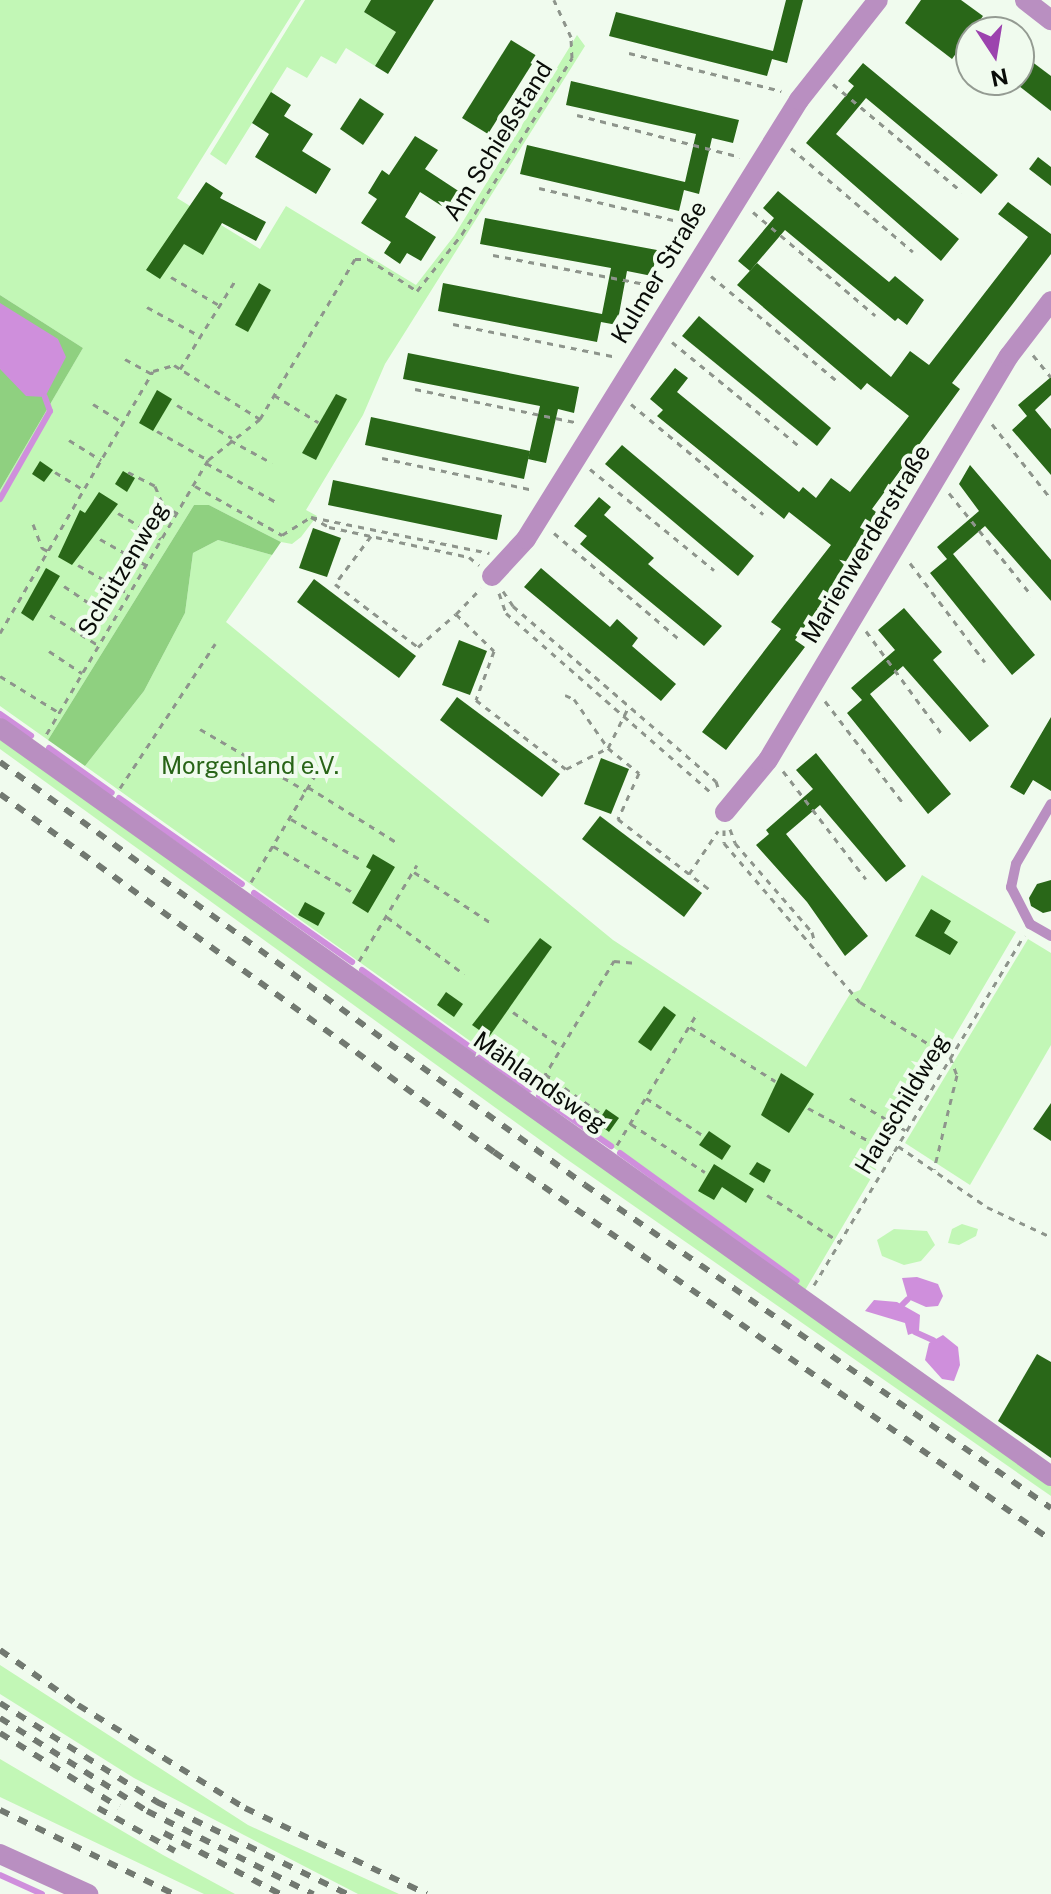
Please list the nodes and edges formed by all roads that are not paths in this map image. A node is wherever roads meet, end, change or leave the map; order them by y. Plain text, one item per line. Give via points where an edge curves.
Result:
1 (878, 0) edge
2 (1025, 0) edge
3 (1051, 20) edge
4 (1051, 301) edge
5 (487, 582) road end
6 (0, 728) edge
7 (1051, 804) edge
8 (725, 812) road end
9 (1051, 936) edge
10 (1051, 1476) edge
11 (0, 1854) edge
12 (88, 1894) edge

1 - 5 street, Kulmer Straße via 756,164 537,521
2 - 3 street
4 - 8 street, Marienwerderstraße via 1020,339 768,760
6 - 10 street, Mählandsweg
7 - 9 lane via 1016,864 1011,887 1030,924
11 - 12 street

